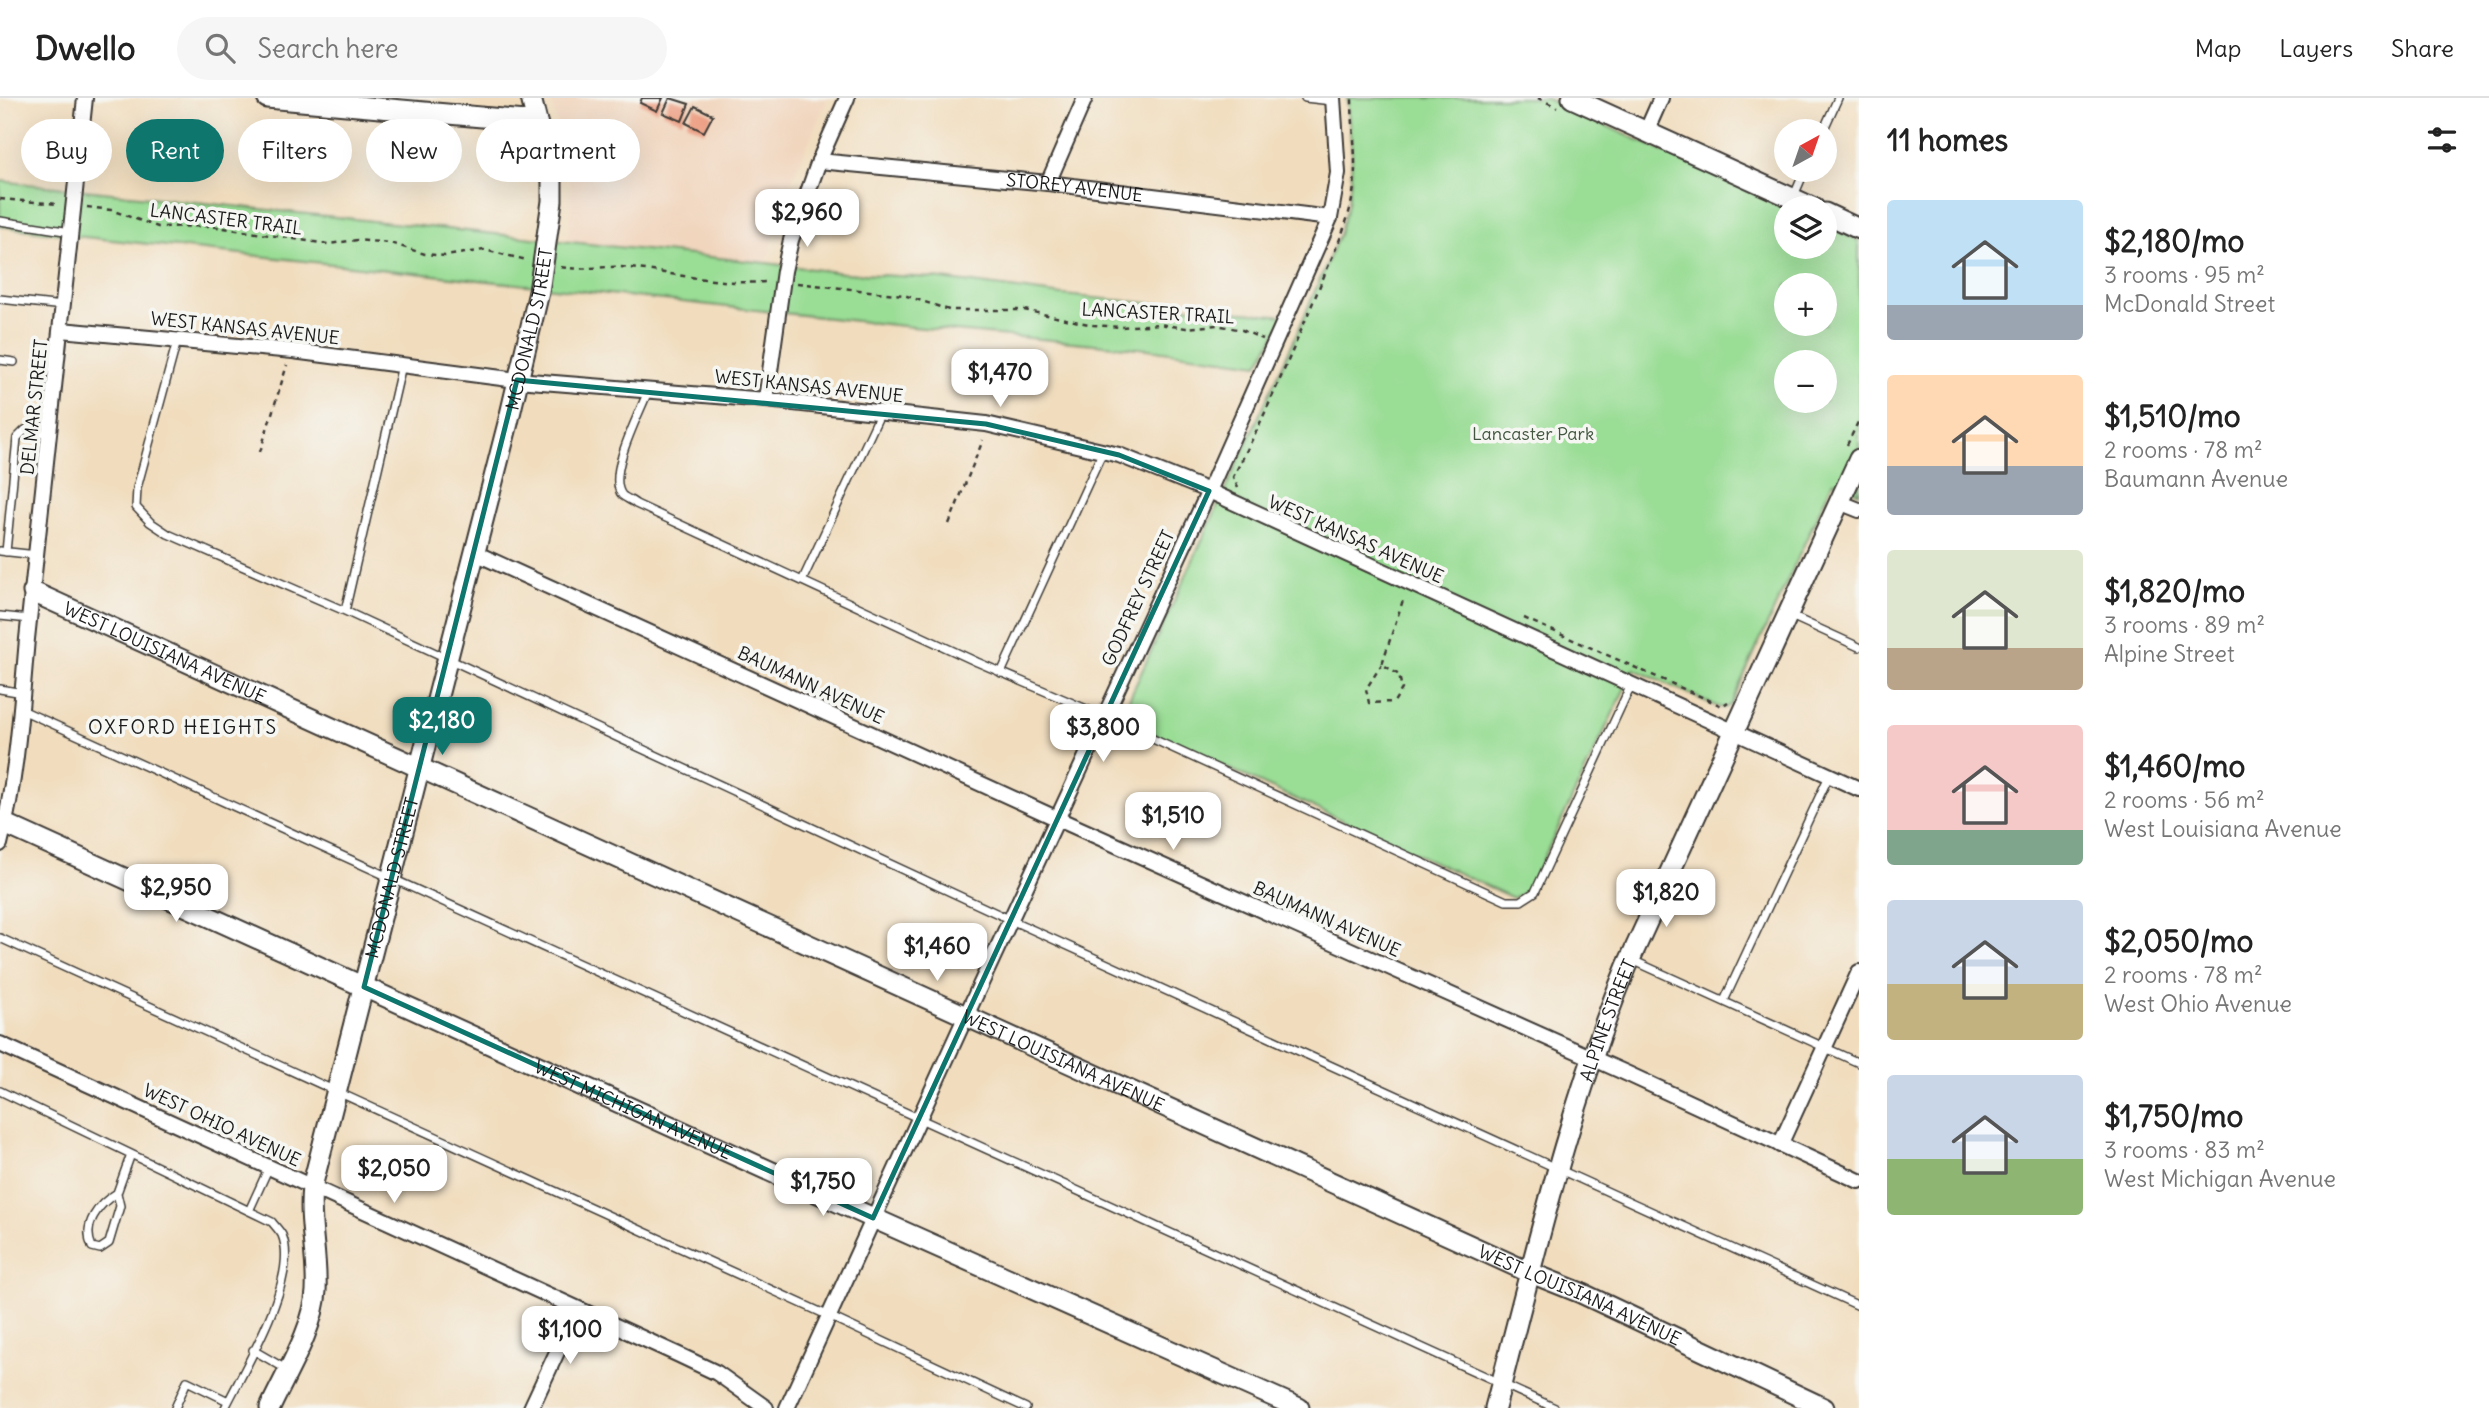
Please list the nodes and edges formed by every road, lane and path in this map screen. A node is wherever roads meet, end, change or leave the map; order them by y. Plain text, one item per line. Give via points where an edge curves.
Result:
1 (85, 98) edge
2 (267, 98) edge
3 (531, 98) edge
4 (847, 98) edge
5 (1085, 98) edge
6 (1305, 98) edge
7 (1352, 98) edge
8 (1572, 98) edge
9 (1661, 98) edge
10 (1838, 98) edge
11 (1333, 99) edge
12 (503, 119) edge
13 (536, 119) edge
14 (1828, 119) edge
15 (1646, 132) junction
16 (819, 161) junction
17 (552, 182) edge
18 (1048, 183) junction
19 (1788, 196) edge
20 (0, 199) edge
21 (74, 206) junction
22 (1330, 218) junction
23 (1837, 219) edge
24 (0, 221) edge
25 (1859, 229) edge
26 (71, 232) junction
27 (542, 264) junction
28 (783, 282) junction
29 (0, 299) edge
30 (64, 306) junction
31 (61, 330) junction
32 (177, 341) junction
33 (1276, 344) junction
34 (293, 351) junction
35 (0, 360) edge
36 (14, 362) dead end
37 (402, 364) junction
38 (517, 380) junction
39 (649, 390) junction
40 (766, 400) junction
41 (881, 412) junction
42 (1859, 420) edge
43 (986, 424) junction
44 (50, 434) junction
45 (1103, 451) junction
46 (260, 452) dead end
47 (1852, 455) edge
48 (1209, 491) junction
49 (1240, 491) dead end
50 (1839, 502) junction
51 (1859, 510) edge
52 (949, 524) dead end
53 (3, 551) edge
54 (473, 552) junction
55 (37, 555) junction
56 (802, 581) junction
57 (33, 592) junction
58 (1404, 597) dead end
59 (345, 611) junction
60 (1519, 615) dead end
61 (1788, 615) junction
62 (0, 616) edge
63 (30, 619) junction
64 (1859, 647) edge
65 (446, 659) junction
66 (1381, 663) junction
67 (1001, 673) junction
68 (1630, 685) junction
69 (0, 690) edge
70 (23, 693) junction
71 (1732, 698) dead end
72 (22, 710) junction
73 (1105, 717) junction
74 (1735, 732) junction
75 (418, 769) junction
76 (1829, 776) junction
77 (6, 779) edge
78 (1859, 789) edge
79 (1058, 819) junction
80 (5, 824) junction
81 (0, 844) edge
82 (391, 876) junction
83 (1011, 920) junction
84 (0, 938) edge
85 (1630, 959) junction
86 (1859, 972) edge
87 (364, 987) junction
88 (1724, 1001) junction
89 (965, 1018) junction
90 (0, 1044) edge
91 (1825, 1047) junction
92 (1591, 1058) junction
93 (1859, 1063) edge
94 (0, 1091) edge
95 (337, 1091) junction
96 (918, 1119) junction
97 (1780, 1145) junction
98 (131, 1154) junction
99 (269, 1167) junction
100 (1559, 1170) junction
101 (1859, 1181) edge
102 (312, 1187) junction
103 (117, 1193) junction
104 (249, 1211) junction
105 (873, 1219) junction
106 (1531, 1273) junction
107 (1859, 1306) edge
108 (577, 1309) junction
109 (829, 1316) junction
110 (253, 1350) junction
111 (288, 1370) junction
112 (1502, 1384) junction
113 (226, 1404) edge
114 (175, 1408) edge
115 (270, 1408) edge
116 (531, 1408) edge
117 (766, 1408) edge
118 (787, 1408) edge
119 (1026, 1408) edge
120 (1299, 1408) edge
121 (1495, 1408) edge
122 (1555, 1408) edge
123 (1824, 1408) edge

1 - 21 street, DELMAR STREET
2 - 12 street
3 - 13 street, MCDONALD STREET
4 - 16 street
5 - 18 street
6 - 11 lane
7 - 49 path via 1355,168 1347,219 1233,477
8 - 15 street
9 - 15 street
10 - 14 lane
11 - 22 street, GODFREY STREET via 1338,173
15 - 19 street
16 - 18 street, STOREY AVENUE
16 - 28 street via 791,240
17 - 27 street, MCDONALD STREET
18 - 22 street, STOREY AVENUE
20 - 21 path, LANCASTER TRAIL
21 - 26 street, DELMAR STREET
21 - 27 path, LANCASTER TRAIL via 111,210 158,227 210,226 328,244 357,240 390,243 445,256 484,250
22 - 33 street, GODFREY STREET
23 - 25 street
24 - 26 lane
26 - 30 street, DELMAR STREET
27 - 28 path, LANCASTER TRAIL via 575,270 618,267 738,284
27 - 38 street, MCDONALD STREET
28 - 33 path, LANCASTER TRAIL via 904,295 949,310 1024,310 1094,325 1216,325
28 - 40 street
29 - 30 lane
30 - 31 street, DELMAR STREET
31 - 32 street, WEST KANSAS AVENUE
31 - 44 street, DELMAR STREET
32 - 34 street, WEST KANSAS AVENUE
32 - 59 lane via 137,488 136,508 168,534
33 - 48 street, GODFREY STREET
34 - 37 street, WEST KANSAS AVENUE
34 - 46 path
35 - 36 lane
37 - 38 street, WEST KANSAS AVENUE
37 - 59 lane
38 - 39 street, WEST KANSAS AVENUE
38 - 54 street, MCDONALD STREET
39 - 40 street, WEST KANSAS AVENUE
39 - 56 lane via 620,462 617,479 622,495
40 - 41 street, WEST KANSAS AVENUE
41 - 43 street, WEST KANSAS AVENUE
41 - 56 lane
42 - 47 path
43 - 45 street, WEST KANSAS AVENUE
43 - 52 path via 981,448
44 - 53 lane via 25,430 17,438
44 - 55 street, DELMAR STREET
45 - 48 street, WEST KANSAS AVENUE
45 - 67 lane
47 - 50 street, ALPINE STREET
48 - 68 street, WEST KANSAS AVENUE
48 - 73 street, GODFREY STREET
50 - 51 street
50 - 61 street, ALPINE STREET
53 - 55 lane
54 - 65 street, MCDONALD STREET
54 - 79 street, BAUMANN AVENUE
55 - 57 street, DELMAR STREET
56 - 67 lane
57 - 63 street, DELMAR STREET
57 - 75 street, WEST LOUISIANA AVENUE
58 - 66 path
59 - 65 lane
60 - 71 path via 1722,706
61 - 64 lane
61 - 74 street, ALPINE STREET
62 - 63 lane
63 - 70 street, DELMAR STREET
65 - 75 street, MCDONALD STREET
65 - 83 lane
66 - 66 path via 1399,675 1402,689 1394,702 1369,703 1366,689
67 - 73 lane
68 - 73 lane via 1535,892 1521,901 1488,894
68 - 74 street, WEST KANSAS AVENUE
69 - 70 lane
70 - 72 street, DELMAR STREET
72 - 77 street, DELMAR STREET
72 - 82 lane
73 - 79 street, GODFREY STREET
74 - 76 street, WEST KANSAS AVENUE
74 - 85 street, ALPINE STREET
75 - 82 street, MCDONALD STREET
75 - 89 street, WEST LOUISIANA AVENUE
76 - 78 street, WEST KANSAS AVENUE
76 - 88 lane
77 - 80 street, DELMAR STREET
79 - 83 street, GODFREY STREET
79 - 92 street, BAUMANN AVENUE
80 - 81 street, DELMAR STREET
80 - 87 street, WEST MICHIGAN AVENUE
82 - 87 street, MCDONALD STREET
82 - 96 lane
83 - 89 street, GODFREY STREET
83 - 100 lane
84 - 95 lane
85 - 88 lane
85 - 92 street, ALPINE STREET
86 - 91 street
87 - 95 street, MCDONALD STREET
87 - 105 street, WEST MICHIGAN AVENUE
88 - 91 lane
89 - 96 street, GODFREY STREET
89 - 106 street, WEST LOUISIANA AVENUE
90 - 99 street, WEST OHIO AVENUE
91 - 93 lane
91 - 97 street
92 - 97 street, BAUMANN AVENUE
92 - 100 street, ALPINE STREET
94 - 98 lane
95 - 102 street, MCDONALD STREET
95 - 109 lane
96 - 105 street, GODFREY STREET
96 - 112 lane
97 - 101 street, BAUMANN AVENUE
98 - 103 lane
98 - 104 lane
99 - 102 street, WEST OHIO AVENUE
99 - 104 lane
100 - 106 street, ALPINE STREET
100 - 107 lane
102 - 108 street, WEST OHIO AVENUE
102 - 111 street, MCDONALD STREET via 315,1301
103 - 103 lane via 103,1203 88,1226 92,1247 100,1249 108,1243 120,1206
104 - 110 lane via 272,1222 282,1235 285,1259 277,1304
105 - 109 street, GODFREY STREET
105 - 120 street, WEST MICHIGAN AVENUE
106 - 112 street, ALPINE STREET
106 - 123 street, WEST LOUISIANA AVENUE
108 - 116 street
108 - 117 street, WEST OHIO AVENUE via 717,1373
109 - 118 street, GODFREY STREET
109 - 119 lane
110 - 111 lane
110 - 113 lane
111 - 115 street, MCDONALD STREET
112 - 121 street, ALPINE STREET
112 - 122 lane
113 - 114 lane via 187,1381

